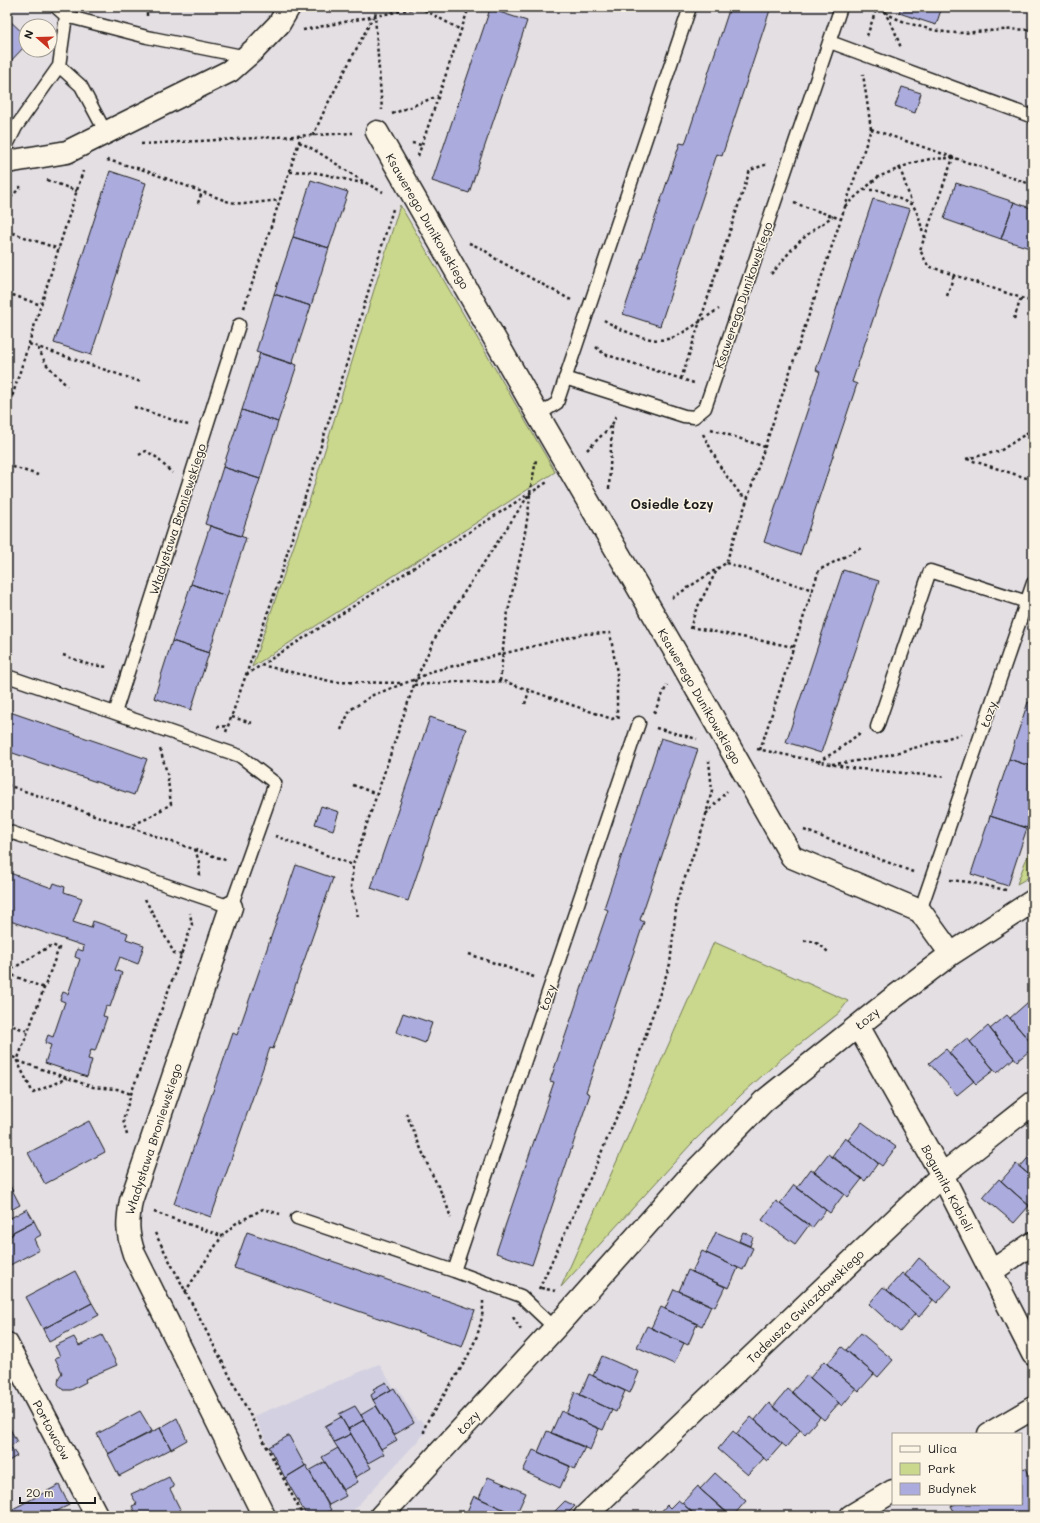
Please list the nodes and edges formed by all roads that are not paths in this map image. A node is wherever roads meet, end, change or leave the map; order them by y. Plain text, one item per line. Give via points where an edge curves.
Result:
1 (56, 7) edge
2 (289, 7) edge
3 (690, 7) edge
4 (841, 7) edge
5 (66, 16) junction
6 (830, 42) junction
7 (251, 53) junction
8 (59, 66) junction
9 (1033, 117) edge
10 (380, 125) road end
11 (106, 133) junction
12 (7, 145) edge
13 (7, 162) edge
14 (239, 325) road end
15 (565, 378) junction
16 (538, 415) junction
17 (1033, 583) edge
18 (1027, 602) junction
19 (7, 676) edge
20 (115, 713) junction
21 (639, 723) dead end
22 (877, 727) road end
23 (7, 831) edge
24 (1033, 901) edge
25 (231, 907) junction
26 (920, 911) junction
27 (951, 954) junction
28 (858, 1026) junction
29 (1033, 1103) edge
30 (942, 1175) junction
31 (297, 1218) road end
32 (1033, 1243) edge
33 (454, 1271) junction
34 (992, 1271) junction
35 (555, 1328) junction
36 (7, 1344) edge
37 (1033, 1354) edge
38 (1033, 1408) edge
39 (991, 1433) edge
40 (892, 1492) edge
41 (97, 1516) edge
42 (264, 1516) edge
43 (381, 1516) edge
44 (585, 1516) edge
45 (851, 1516) edge

1 - 5 lane
2 - 7 street via 279,24
3 - 15 lane
4 - 6 lane, Ksawerego Dunikowskiego
5 - 7 lane via 147,37
5 - 8 lane
6 - 9 lane
6 - 15 lane, Ksawerego Dunikowskiego via 705,408 694,417 684,416
7 - 11 street via 230,71
8 - 11 lane via 81,86
8 - 12 lane via 16,127
10 - 16 street, Ksawerego Dunikowskiego
11 - 13 street via 67,152
14 - 20 lane, Władysława Broniewskiego
15 - 16 lane via 557,403
16 - 26 street, Ksawerego Dunikowskiego via 792,857
17 - 18 lane, Łozy
18 - 22 lane via 930,570
18 - 26 lane, Łozy
19 - 20 lane, Władysława Broniewskiego
20 - 25 lane, Władysława Broniewskiego via 240,756 275,783
21 - 33 lane, Łozy
23 - 25 lane
24 - 27 street, Łozy
25 - 42 street, Władysława Broniewskiego via 131,1201 127,1220 128,1235 134,1254
26 - 27 street
27 - 28 street, Łozy
28 - 30 street, Bogumiła Kobieli
28 - 35 street, Łozy via 764,1101 689,1177
29 - 30 street, Tadeusza Gwiazdowskiego
30 - 34 street, Bogumiła Kobieli
30 - 44 street, Tadeusza Gwiazdowskiego
31 - 33 lane
32 - 34 street
33 - 35 lane via 522,1296
34 - 37 street, Bogumiła Kobieli
35 - 43 street, Łozy
36 - 41 street, Portowców
38 - 39 street
40 - 45 street

